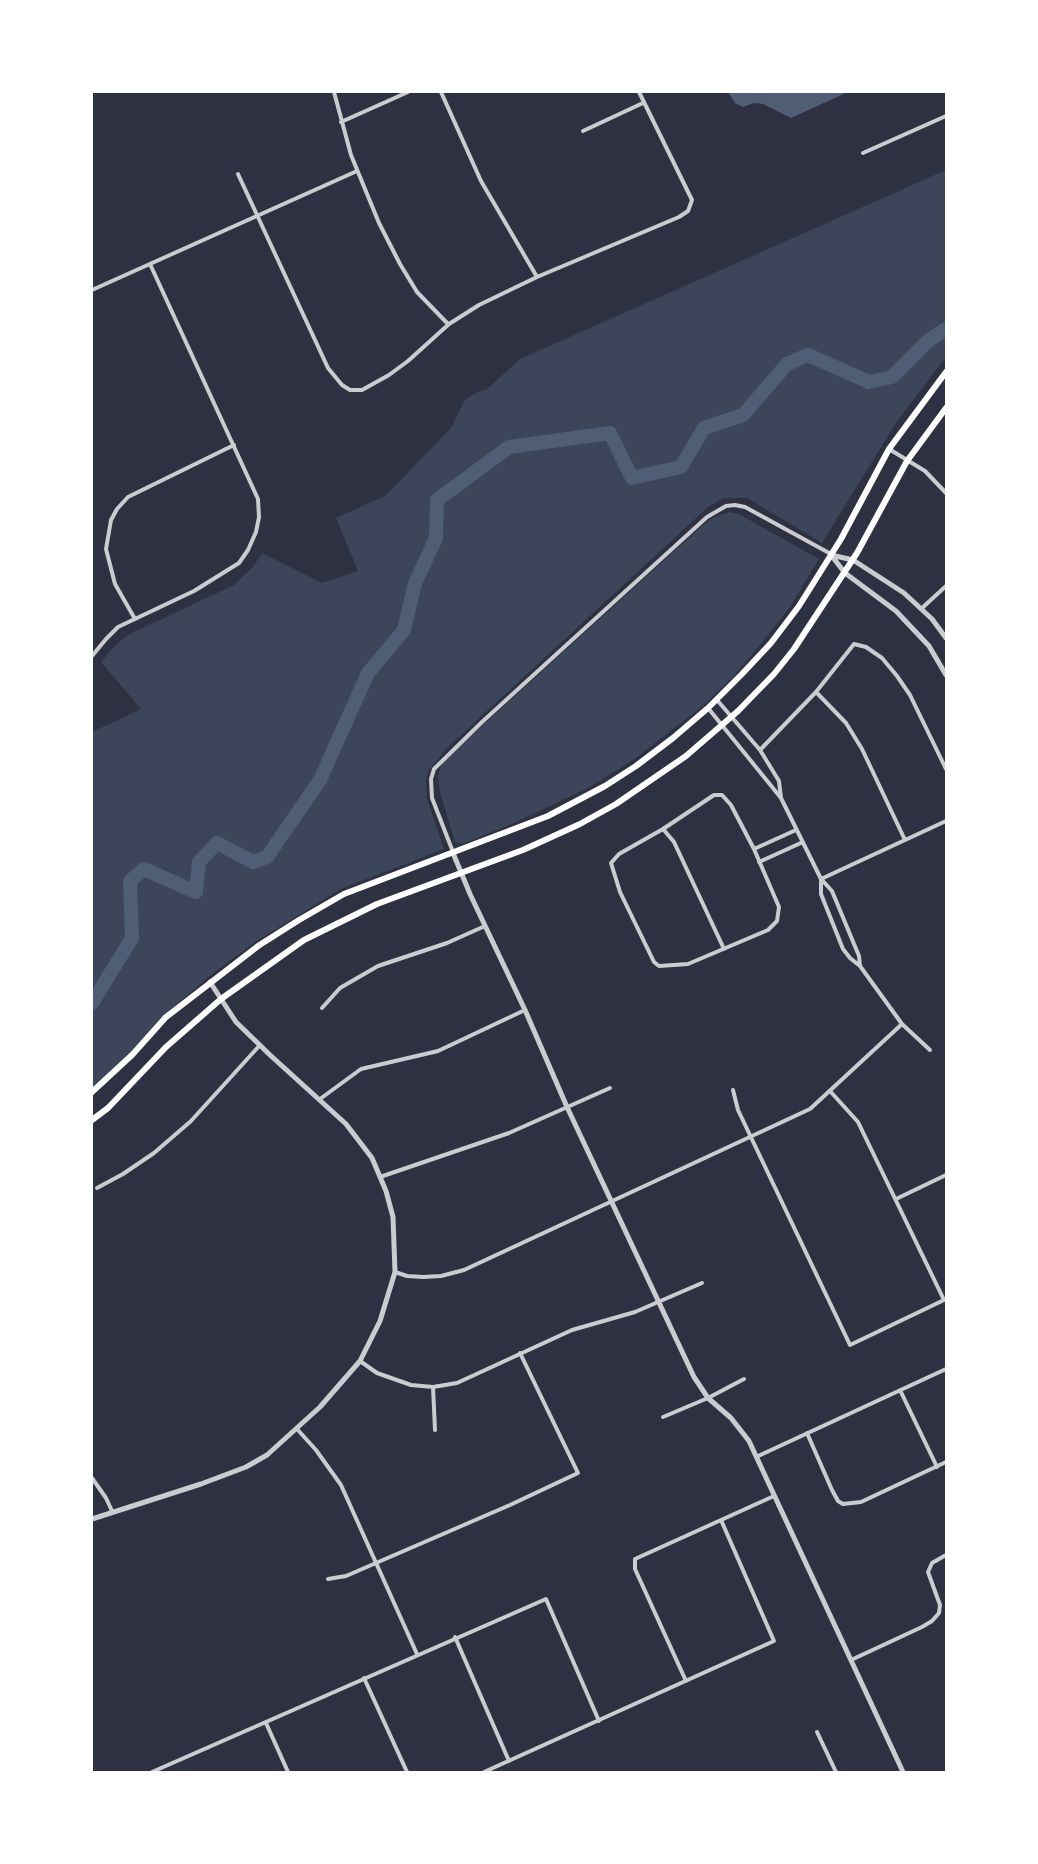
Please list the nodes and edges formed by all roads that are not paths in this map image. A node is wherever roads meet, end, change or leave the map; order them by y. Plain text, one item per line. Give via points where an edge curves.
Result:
1 (333, 92) edge
2 (408, 92) edge
3 (441, 92) edge
4 (639, 92) edge
5 (643, 102) junction
6 (946, 116) edge
7 (341, 122) junction
8 (584, 131) dead end
9 (863, 153) dead end
10 (357, 171) junction
11 (238, 174) dead end
12 (258, 216) junction
13 (150, 264) junction
14 (537, 277) junction
15 (92, 290) edge
16 (448, 324) junction
17 (946, 372) edge
18 (946, 408) edge
19 (234, 445) junction
20 (889, 449) junction
21 (907, 461) junction
22 (946, 483) edge
23 (941, 488) junction
24 (946, 493) edge
25 (831, 555) junction
26 (853, 560) junction
27 (845, 573) junction
28 (946, 586) edge
29 (921, 609) junction
30 (135, 619) junction
31 (946, 638) edge
32 (92, 656) edge
33 (946, 675) edge
34 (816, 692) junction
35 (717, 700) junction
36 (708, 708) junction
37 (731, 717) junction
38 (723, 725) junction
39 (760, 750) junction
40 (946, 769) edge
41 (782, 798) junction
42 (946, 821) edge
43 (663, 829) junction
44 (796, 830) junction
45 (905, 840) junction
46 (802, 842) junction
47 (754, 849) junction
48 (453, 853) junction
49 (759, 862) junction
50 (461, 873) junction
51 (820, 879) junction
52 (485, 926) junction
53 (724, 949) junction
54 (860, 966) junction
55 (210, 982) junction
56 (221, 999) junction
57 (322, 1008) dead end
58 (525, 1010) junction
59 (902, 1024) junction
60 (260, 1045) junction
61 (930, 1050) dead end
62 (610, 1088) dead end
63 (733, 1090) dead end
64 (830, 1091) junction
65 (92, 1092) edge
66 (320, 1099) junction
67 (567, 1107) junction
68 (92, 1120) edge
69 (752, 1137) junction
70 (946, 1175) edge
71 (380, 1177) junction
72 (97, 1188) dead end
73 (896, 1199) junction
74 (613, 1201) junction
75 (394, 1272) junction
76 (702, 1282) dead end
77 (660, 1301) junction
78 (520, 1353) junction
79 (360, 1361) junction
80 (946, 1369) edge
81 (744, 1379) dead end
82 (433, 1387) junction
83 (900, 1390) junction
84 (708, 1398) junction
85 (663, 1417) dead end
86 (297, 1429) junction
87 (435, 1430) dead end
88 (807, 1433) junction
89 (756, 1457) junction
90 (946, 1462) edge
91 (937, 1467) junction
92 (92, 1478) edge
93 (774, 1496) junction
94 (112, 1511) junction
95 (92, 1519) edge
96 (721, 1520) junction
97 (946, 1555) edge
98 (376, 1563) junction
99 (328, 1579) dead end
100 (455, 1637) junction
101 (417, 1654) junction
102 (851, 1661) junction
103 (364, 1678) junction
104 (686, 1681) junction
105 (599, 1721) junction
106 (266, 1723) junction
107 (817, 1732) dead end
108 (509, 1761) junction
109 (166, 1767) junction
110 (152, 1773) edge
111 (169, 1773) edge
112 (288, 1773) edge
113 (407, 1773) edge
114 (484, 1773) edge
115 (836, 1773) edge
116 (903, 1773) edge

1 - 7 street
2 - 7 street
3 - 14 street via 481,181
4 - 5 street
5 - 8 street
5 - 14 street via 692,200 688,211
6 - 9 street
7 - 10 street
10 - 12 street
10 - 16 street via 399,264 417,292
11 - 12 street
12 - 13 street
12 - 16 street via 328,368 350,390 362,390 389,375
13 - 15 street
13 - 19 street
14 - 16 street
17 - 20 main road
18 - 21 main road
19 - 30 street via 258,499 259,517 248,550 239,563 218,578
19 - 30 street via 128,498 117,509 106,549 115,584
20 - 21 street
20 - 25 main road
21 - 23 street via 925,471
21 - 26 main road
22 - 23 street
23 - 24 street
25 - 26 street
25 - 27 street
25 - 35 main road via 771,643
25 - 48 street via 745,507 726,506 707,518 434,769 432,798
26 - 27 main road
26 - 29 street via 904,593
27 - 33 street via 896,611 929,646
27 - 37 main road via 774,674
28 - 29 street
29 - 31 street
30 - 32 street via 118,627
34 - 39 street
34 - 40 street via 854,644 866,647 897,676
34 - 45 street via 846,723 862,749
35 - 36 main road
35 - 37 street
36 - 38 street
36 - 48 main road via 636,766 595,791 532,823
37 - 38 main road
37 - 39 street
38 - 41 street
38 - 50 main road via 616,804 523,850
39 - 41 street via 779,781
41 - 44 street
42 - 45 street
43 - 47 street via 714,795 722,795
43 - 53 street via 674,842
43 - 53 street via 611,863 620,892 654,962 659,966 688,964
44 - 46 street
44 - 47 street
45 - 51 street
46 - 49 street
46 - 51 street
47 - 49 street
48 - 50 street
48 - 55 main road via 344,894 258,946
49 - 53 street via 779,907 777,921 768,930
50 - 52 street
50 - 56 main road via 377,904 304,940
51 - 54 street via 832,891
51 - 54 street via 821,894 843,949
52 - 57 street via 378,966 340,988
52 - 58 street
54 - 59 street
55 - 56 street
55 - 65 main road via 166,1017
56 - 60 street via 236,1022
56 - 68 main road
58 - 66 street via 438,1052 361,1069
58 - 67 street
59 - 61 street
59 - 64 street
60 - 66 street
60 - 72 street via 191,1121 154,1153
62 - 67 street
63 - 69 street
64 - 69 street via 810,1109
64 - 73 street via 858,1122
66 - 71 street via 357,1137
67 - 71 street via 509,1134
67 - 74 street
69 - 73 street via 850,1345 944,1300
69 - 74 street
70 - 73 street
71 - 75 street via 393,1217
74 - 75 street via 464,1270 423,1277
74 - 77 street
75 - 79 street via 380,1321
76 - 77 street
77 - 78 street via 572,1330
77 - 84 street via 694,1377
78 - 82 street via 457,1383
78 - 98 street via 578,1473
79 - 82 street via 392,1379
79 - 86 street
80 - 83 street
81 - 84 street
82 - 87 street
83 - 88 street
83 - 91 street
84 - 85 street
84 - 89 street via 741,1429
86 - 94 street via 246,1467
86 - 98 street via 341,1485
88 - 89 street
88 - 91 street via 838,1501 847,1504 861,1502
89 - 93 street
90 - 91 street
92 - 94 street
93 - 96 street
93 - 102 street
94 - 95 street
96 - 104 street via 635,1560 635,1569
96 - 104 street via 774,1641
97 - 102 street via 932,1563 928,1572 940,1605 932,1621
98 - 99 street
98 - 101 street
100 - 101 street
100 - 105 street via 546,1599
100 - 108 street
101 - 103 street
102 - 116 street
103 - 106 street
103 - 113 street
104 - 105 street
105 - 108 street
106 - 109 street
106 - 112 street
107 - 115 street
108 - 114 street
109 - 110 street
109 - 111 street

